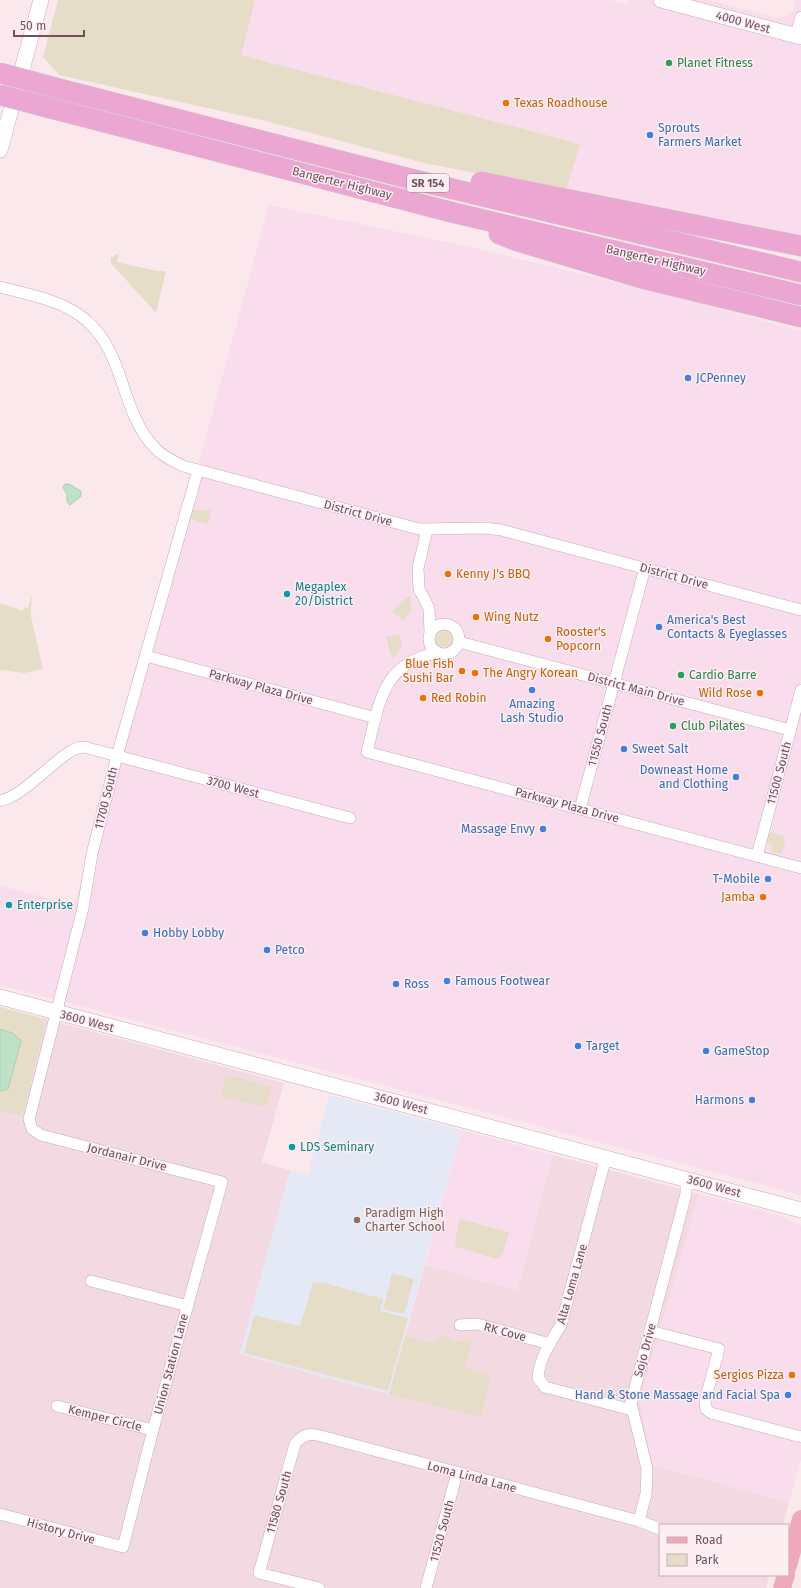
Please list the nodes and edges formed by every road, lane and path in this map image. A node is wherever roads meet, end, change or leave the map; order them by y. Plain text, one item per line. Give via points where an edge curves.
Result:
1 (40, 0) edge
2 (661, 0) edge
3 (801, 17) edge
4 (799, 36) edge
5 (0, 73) edge
6 (0, 95) edge
7 (0, 150) edge
8 (313, 152) junction
9 (450, 212) junction
10 (801, 246) edge
11 (801, 272) edge
12 (0, 287) edge
13 (801, 295) edge
14 (801, 317) edge
15 (198, 470) junction
16 (427, 530) junction
17 (645, 568) junction
18 (428, 608) junction
19 (801, 610) edge
20 (445, 623) junction
21 (429, 635) junction
22 (459, 642) junction
23 (437, 653) junction
24 (146, 656) junction
25 (414, 658) junction
26 (614, 683) junction
27 (801, 690) edge
28 (376, 718) junction
29 (790, 730) junction
30 (117, 756) junction
31 (0, 801) edge
32 (580, 809) junction
33 (350, 818) dead end
34 (757, 856) junction
35 (801, 868) edge
36 (0, 997) edge
37 (56, 1013) junction
38 (32, 1129) joint
39 (606, 1157) junction
40 (686, 1179) junction
41 (222, 1182) joint
42 (801, 1210) edge
43 (91, 1281) dead end
44 (188, 1306) junction
45 (460, 1325) dead end
46 (650, 1331) junction
47 (550, 1344) junction
48 (58, 1406) dead end
49 (632, 1410) junction
50 (153, 1430) junction
51 (305, 1435) joint
52 (801, 1437) edge
53 (457, 1473) junction
54 (0, 1514) edge
55 (801, 1519) edge
56 (639, 1521) junction
57 (659, 1529) edge
58 (123, 1547) joint
59 (789, 1562) edge
60 (786, 1576) edge
61 (319, 1588) edge
62 (426, 1588) edge
63 (782, 1588) edge

1 - 7 main road
2 - 4 main road, 4000 West
3 - 4 street
5 - 8 highway, Bangerter Highway / SR 154, bridge
6 - 9 highway, Bangerter Highway / SR 154, bridge
8 - 10 highway via 355,153 502,187
8 - 11 highway, Bangerter Highway / SR 154 via 422,182
9 - 13 highway, Bangerter Highway / SR 154
9 - 14 highway via 473,226 641,278
12 - 15 street, District Drive via 50,301 70,309 87,320 102,336 112,353 137,422 148,440 170,459
15 - 16 street, District Drive
15 - 24 street, 11700 South
16 - 17 street, District Drive via 501,530
16 - 18 street via 418,568 419,590
17 - 19 street, District Drive
17 - 26 street, 11550 South
18 - 20 street
18 - 21 street
20 - 21 street via 436,625
20 - 22 street via 456,629
21 - 23 street via 431,646
21 - 25 street, Parkway Plaza Drive
22 - 23 street via 451,653
22 - 26 street, District Main Drive
23 - 25 street, Parkway Plaza Drive
24 - 28 street, Parkway Plaza Drive
24 - 30 street, 11700 South
25 - 28 street, Parkway Plaza Drive via 396,672 390,681
26 - 29 street, District Main Drive
26 - 32 street, 11550 South
27 - 29 street, 11500 South
28 - 32 street, Parkway Plaza Drive via 367,752
29 - 34 street, 11500 South
30 - 31 street, 3700 West via 76,747 17,794
30 - 33 street, 3700 West
30 - 37 street, 11700 South via 92,854 83,908
32 - 34 street, Parkway Plaza Drive
34 - 35 street, Parkway Plaza Drive
36 - 37 main road, 3600 West
37 - 38 street, 11700 South via 29,1118
37 - 39 main road, 3600 West
38 - 41 street, Jordanair Drive via 41,1135
39 - 40 main road, 3600 West
39 - 47 street, Alta Loma Lane via 561,1325
40 - 42 main road, 3600 West
40 - 46 street, Sojo Drive via 686,1194
41 - 44 street, Union Station Lane
43 - 44 street
44 - 50 street, Union Station Lane
45 - 47 street, RK Cove via 477,1324
46 - 49 street, Sojo Drive via 632,1396
46 - 52 street via 719,1349 705,1401 706,1409 711,1413
47 - 49 street, Alta Loma Lane via 538,1374 542,1385
48 - 50 street, Kemper Circle
49 - 56 street, Sojo Drive via 647,1469 646,1494
50 - 58 street, Union Station Lane
51 - 53 street, Loma Linda Lane via 322,1436
51 - 61 street, 11580 South via 295,1444 259,1573
53 - 56 street, Loma Linda Lane
53 - 62 street, 11520 South
54 - 58 street, History Drive
55 - 59 main road
56 - 57 street, Loma Linda Lane
60 - 63 main road

